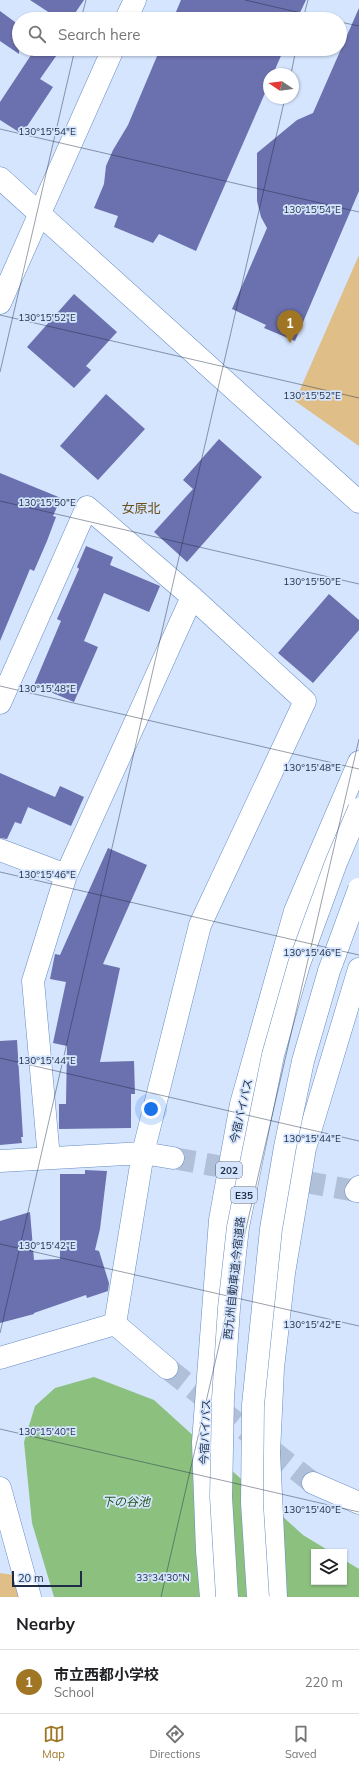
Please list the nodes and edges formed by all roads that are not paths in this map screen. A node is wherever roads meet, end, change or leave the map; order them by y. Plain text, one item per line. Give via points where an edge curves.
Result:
1 (135, 0) edge
2 (129, 12) edge
3 (110, 56) edge
4 (0, 178) edge
5 (40, 213) junction
6 (0, 303) edge
7 (359, 502) edge
8 (192, 597) junction
9 (0, 703) edge
10 (359, 762) edge
11 (359, 809) edge
12 (0, 850) edge
13 (66, 874) junction
14 (359, 889) edge
15 (359, 969) edge
16 (143, 1153) junction
17 (50, 1158) junction
18 (173, 1158) tunnel mouth
19 (0, 1161) edge
20 (359, 1187) edge
21 (359, 1191) edge
22 (115, 1324) junction
23 (0, 1358) edge
24 (167, 1368) tunnel mouth
25 (313, 1483) tunnel mouth
26 (0, 1488) edge
27 (359, 1503) edge
28 (9, 1551) edge
29 (30, 1597) edge
30 (211, 1597) edge
31 (227, 1597) edge
32 (258, 1597) edge
33 (276, 1597) edge

1 - 2 main road
3 - 5 main road
4 - 5 main road
5 - 6 main road
5 - 7 main road
8 - 9 main road via 87,507
8 - 13 main road
8 - 16 main road via 305,701 200,926
10 - 30 main road, 今宿バイパス / 202 via 295,911 241,1104 220,1220 203,1442
11 - 31 main road, 西九州自動車道;今宿道路 / E35, bridge via 299,964 273,1055 238,1227 223,1398 221,1498
12 - 13 main road
13 - 17 main road via 33,981
14 - 32 main road, bridge via 328,971 303,1061 271,1229 253,1406 252,1503
15 - 33 main road via 305,1148 284,1273 273,1368 268,1452
16 - 17 main road
16 - 18 main road
16 - 22 main road
17 - 19 main road
20 - 21 main road via 356,1191
22 - 23 main road
22 - 24 main road
25 - 27 main road
26 - 28 main road
28 - 29 main road

